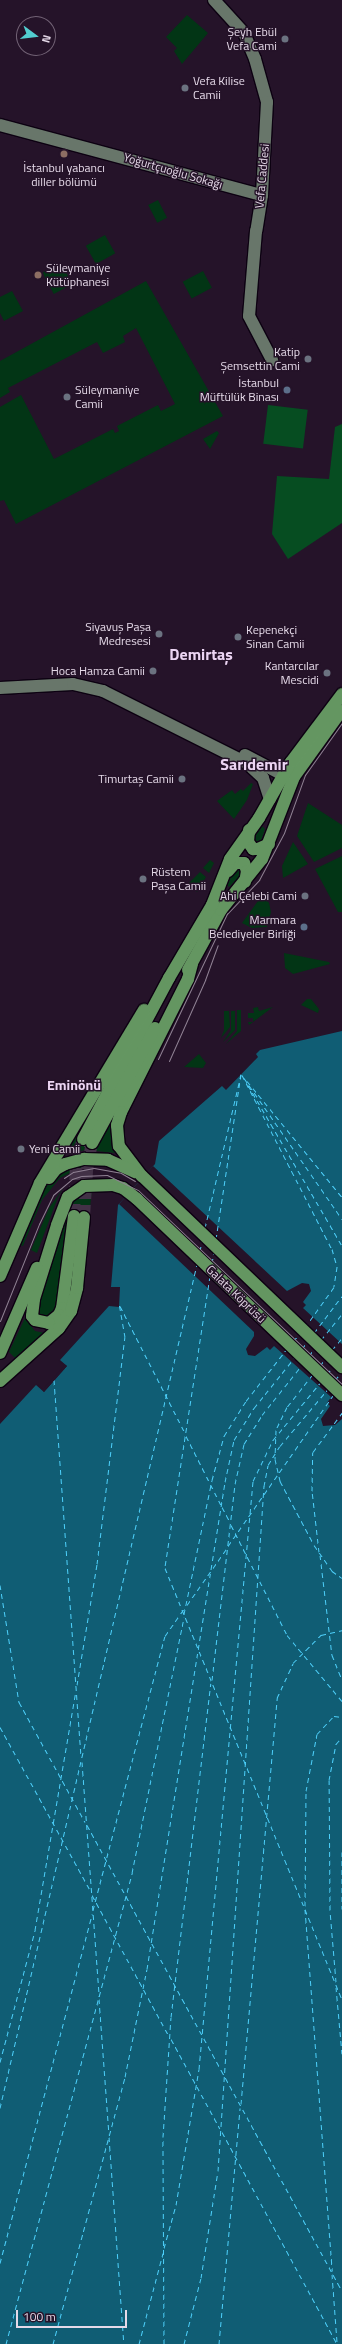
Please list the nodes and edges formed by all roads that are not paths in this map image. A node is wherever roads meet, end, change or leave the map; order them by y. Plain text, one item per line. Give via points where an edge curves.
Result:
1 (214, 0) edge
2 (0, 125) edge
3 (262, 195) junction
4 (272, 360) dead end
5 (0, 680) edge
6 (0, 688) edge
7 (342, 694) edge
8 (342, 710) edge
9 (315, 738) junction
10 (283, 775) junction
11 (270, 800) junction
12 (284, 803) junction
13 (250, 830) junction
14 (269, 844) junction
15 (225, 877) junction
16 (245, 882) junction
17 (192, 964) junction
18 (169, 978) junction
19 (142, 1176) junction
20 (33, 1197) junction
21 (57, 1225) junction
22 (0, 1276) edge
23 (0, 1353) edge
24 (342, 1367) edge
25 (0, 1382) edge
26 (342, 1395) edge

1 - 3 street, Vefa Caddesi via 244,33 263,84 267,107
2 - 3 street, Yoğurtçuoğlu Sokağı
3 - 4 street, Vefa Caddesi via 256,231 249,316
5 - 10 street via 78,681 93,684 244,754
6 - 11 street via 73,684 103,691 247,763 263,778
7 - 9 main road
8 - 9 main road
9 - 10 main road
9 - 12 main road via 294,777
10 - 11 main road
10 - 12 main road
11 - 13 main road
12 - 14 main road
13 - 14 main road via 248,842 253,849
13 - 15 main road via 230,859
14 - 16 main road
15 - 16 main road via 235,863 241,862 247,871
15 - 18 main road via 212,906
16 - 17 main road via 222,910
17 - 18 main road via 87,1141
17 - 19 main road via 188,979 120,1112 117,1124 121,1151
18 - 20 main road via 152,996
19 - 20 main road via 108,1160 84,1159 56,1169
19 - 24 main road, Galata Köprüsü
20 - 22 main road
21 - 23 main road via 48,1239
21 - 25 main road via 32,1310 35,1320 44,1323 59,1315 65,1300 79,1216 77,1288 71,1311 59,1328
21 - 26 main road, Galata Köprüsü via 68,1197 84,1186 108,1184 130,1192

